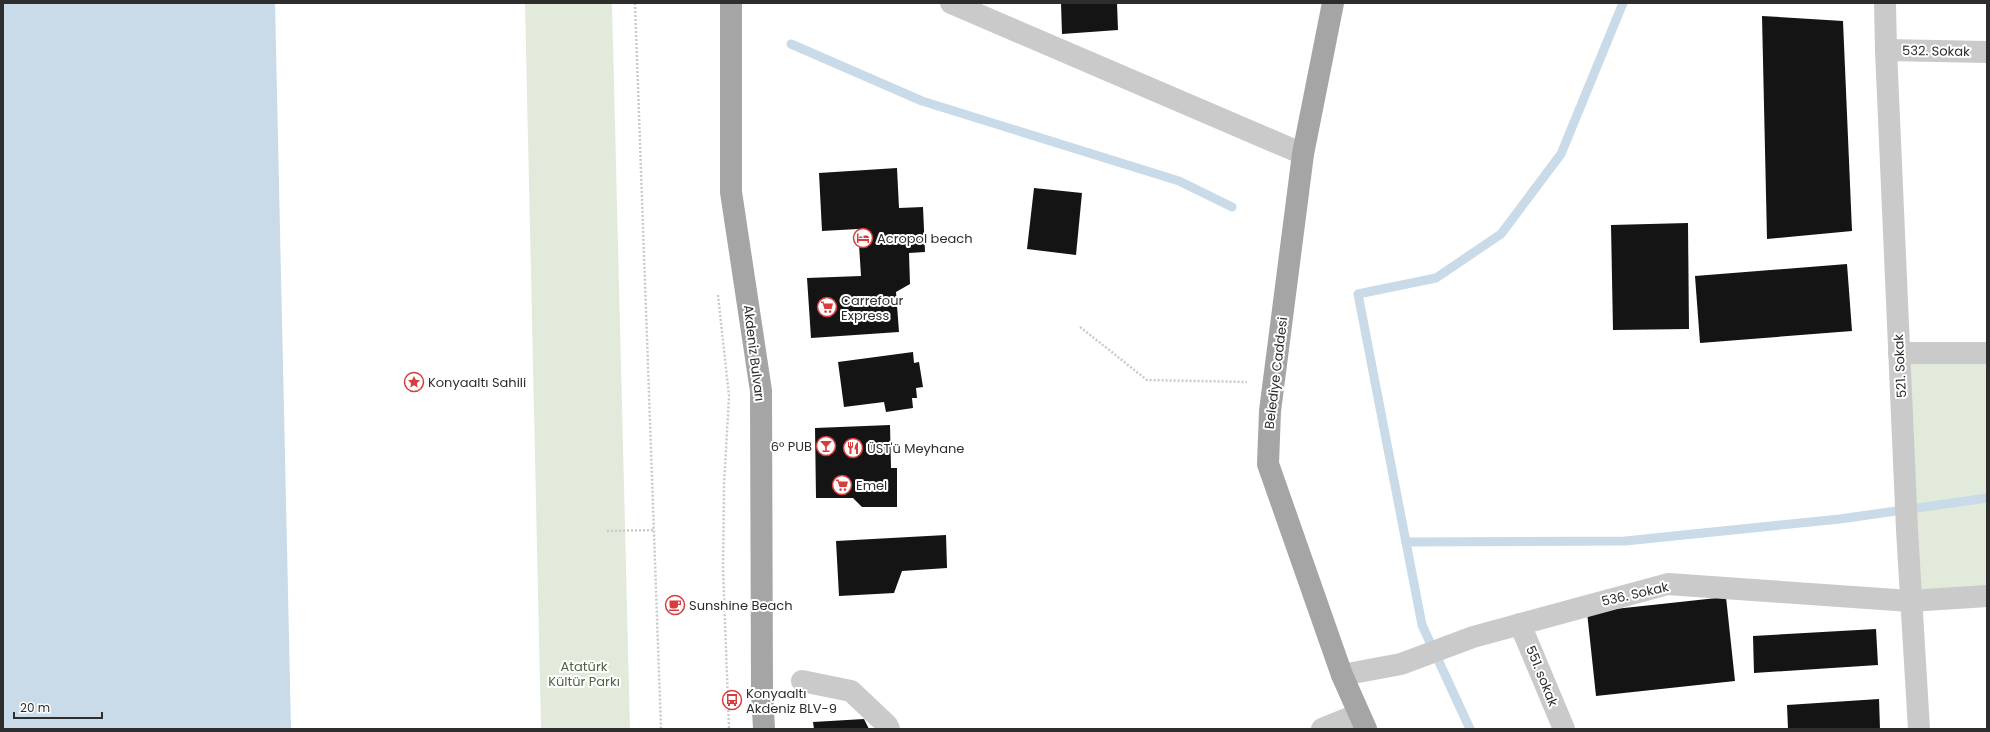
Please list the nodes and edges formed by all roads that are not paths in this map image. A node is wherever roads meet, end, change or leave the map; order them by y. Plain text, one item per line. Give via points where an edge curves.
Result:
1 (731, 3) edge
2 (951, 3) edge
3 (1333, 3) edge
4 (1886, 3) edge
5 (1886, 50) junction
6 (1987, 52) edge
7 (1304, 154) junction
8 (1899, 353) junction
9 (1987, 353) edge
10 (1987, 596) edge
11 (1910, 601) junction
12 (1520, 624) junction
13 (1342, 675) junction
14 (802, 681) dead end
15 (1362, 722) edge
16 (764, 729) edge
17 (889, 729) edge
18 (1322, 729) edge
19 (1564, 729) edge
20 (1918, 729) edge

1 - 16 main road, Akdeniz Bulvarı via 731,192 761,391
2 - 7 street
3 - 7 main road, Belediye Caddesi
4 - 5 street, 521. Sokak
5 - 6 street, 532. Sokak
5 - 8 street, 521. Sokak
7 - 13 main road, Belediye Caddesi via 1270,411 1268,464
8 - 9 street
8 - 11 street, 521. Sokak
10 - 11 street, 536. Sokak
11 - 12 street, 536. Sokak via 1668,584
11 - 20 street, 521. Sokak
12 - 13 street, 536. Sokak via 1473,637 1401,664
12 - 19 street, 551. sokak
13 - 15 main road, Belediye Caddesi
14 - 17 street via 851,691
15 - 18 street

